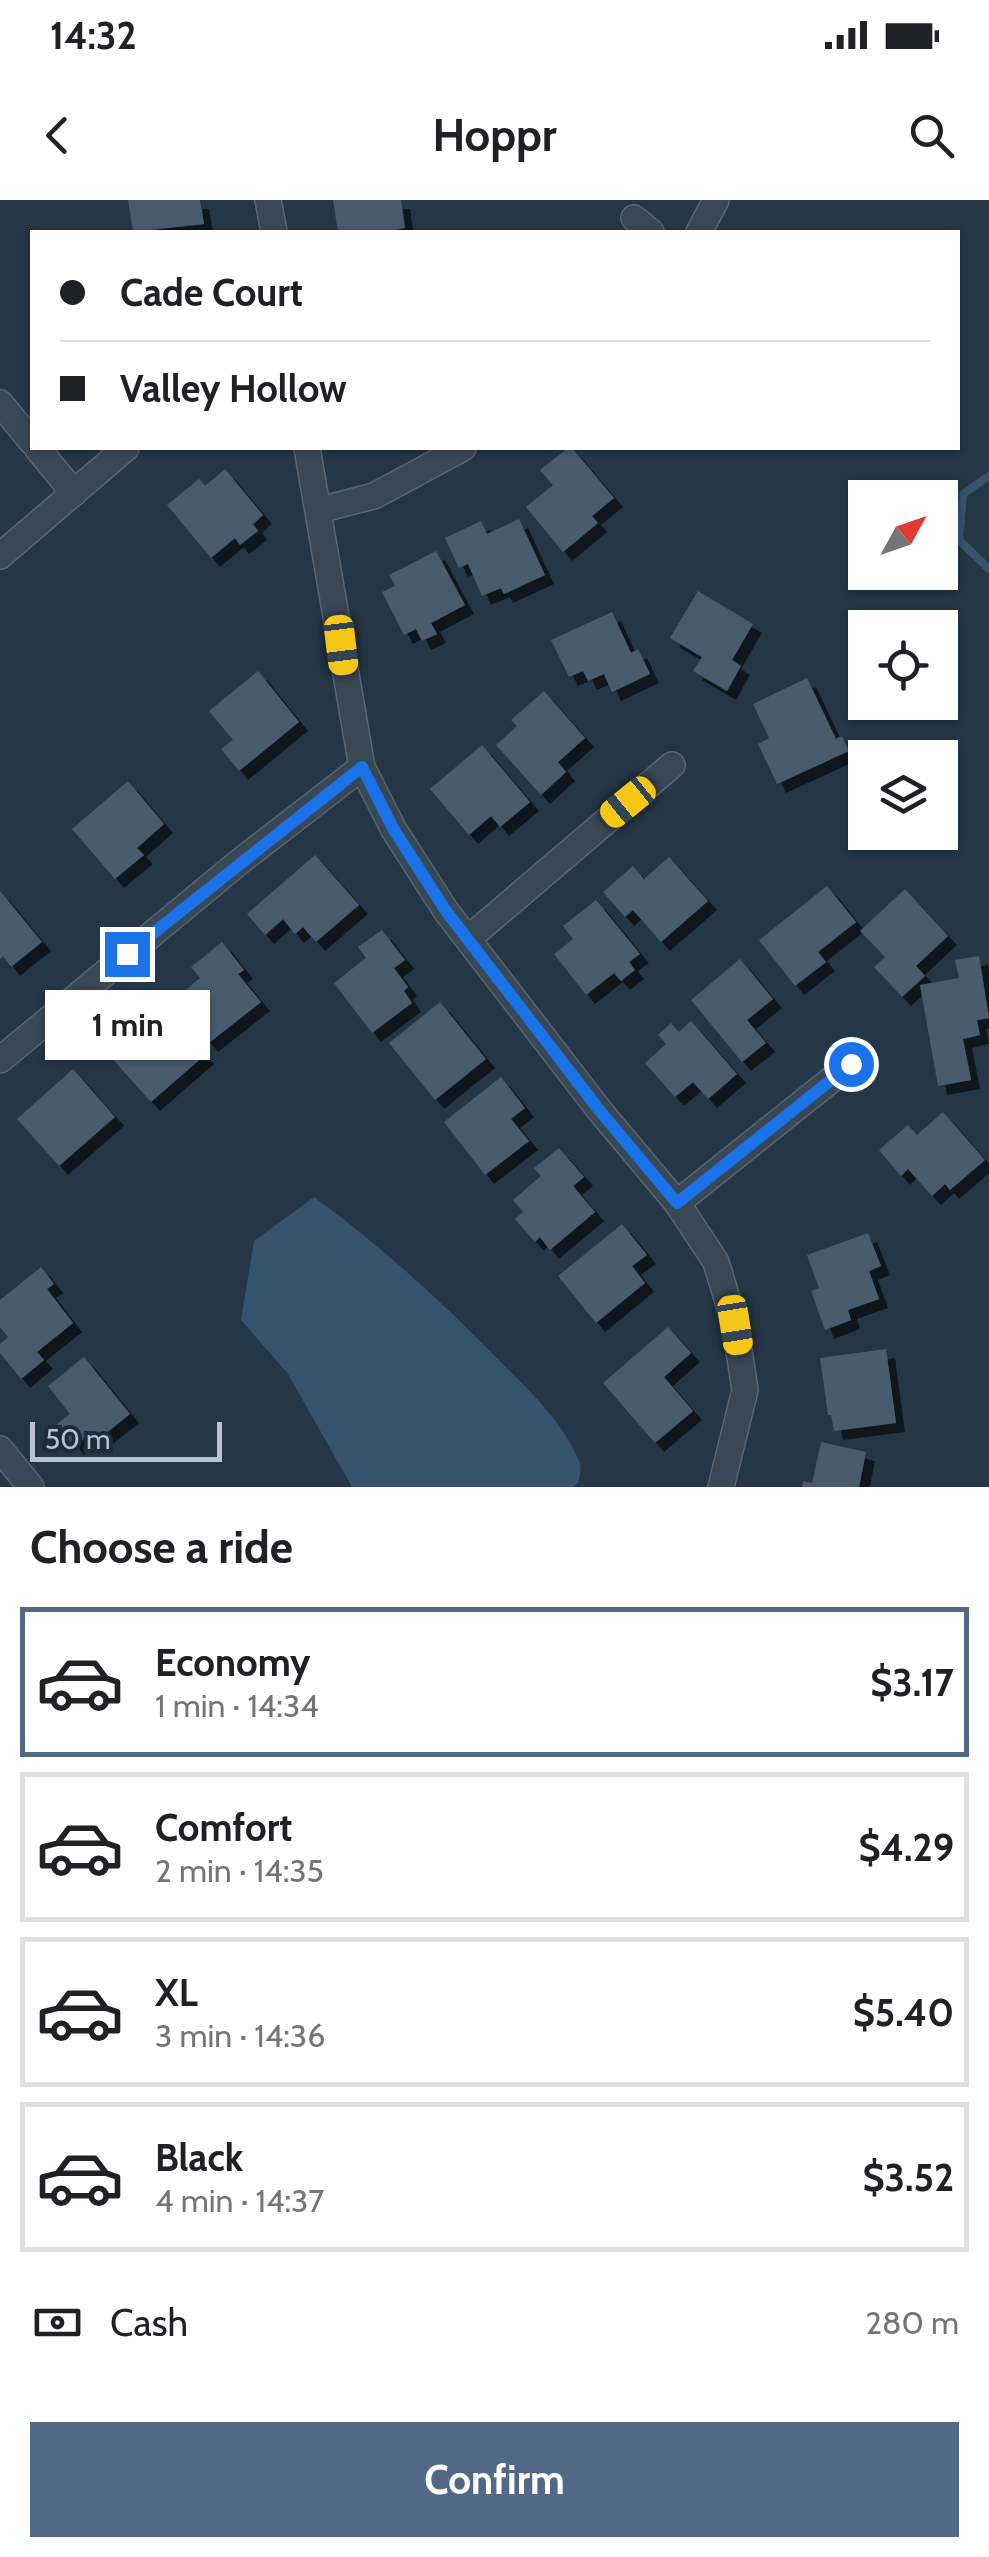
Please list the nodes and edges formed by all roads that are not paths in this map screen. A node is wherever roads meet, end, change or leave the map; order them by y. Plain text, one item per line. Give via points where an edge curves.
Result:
1 (268, 200) edge
2 (716, 200) edge
3 (274, 230) edge
4 (700, 230) edge
5 (0, 403) edge
6 (30, 439) edge
7 (39, 450) edge
8 (124, 450) edge
9 (307, 450) edge
10 (458, 450) edge
11 (74, 492) junction
12 (319, 510) junction
13 (0, 556) edge
14 (672, 765) dead end
15 (362, 767) junction
16 (469, 938) junction
17 (0, 1060) edge
18 (851, 1064) dead end
19 (677, 1203) junction
20 (0, 1449) edge
21 (31, 1487) edge
22 (721, 1487) edge

1 - 3 street
2 - 4 street
5 - 6 street
7 - 11 street
8 - 11 street
9 - 12 street
10 - 12 street via 374,496
11 - 13 street
12 - 15 street
14 - 16 street
15 - 16 street via 413,862
15 - 17 street
16 - 19 street
18 - 19 street
19 - 22 street via 716,1262 735,1325 745,1390
20 - 21 street

